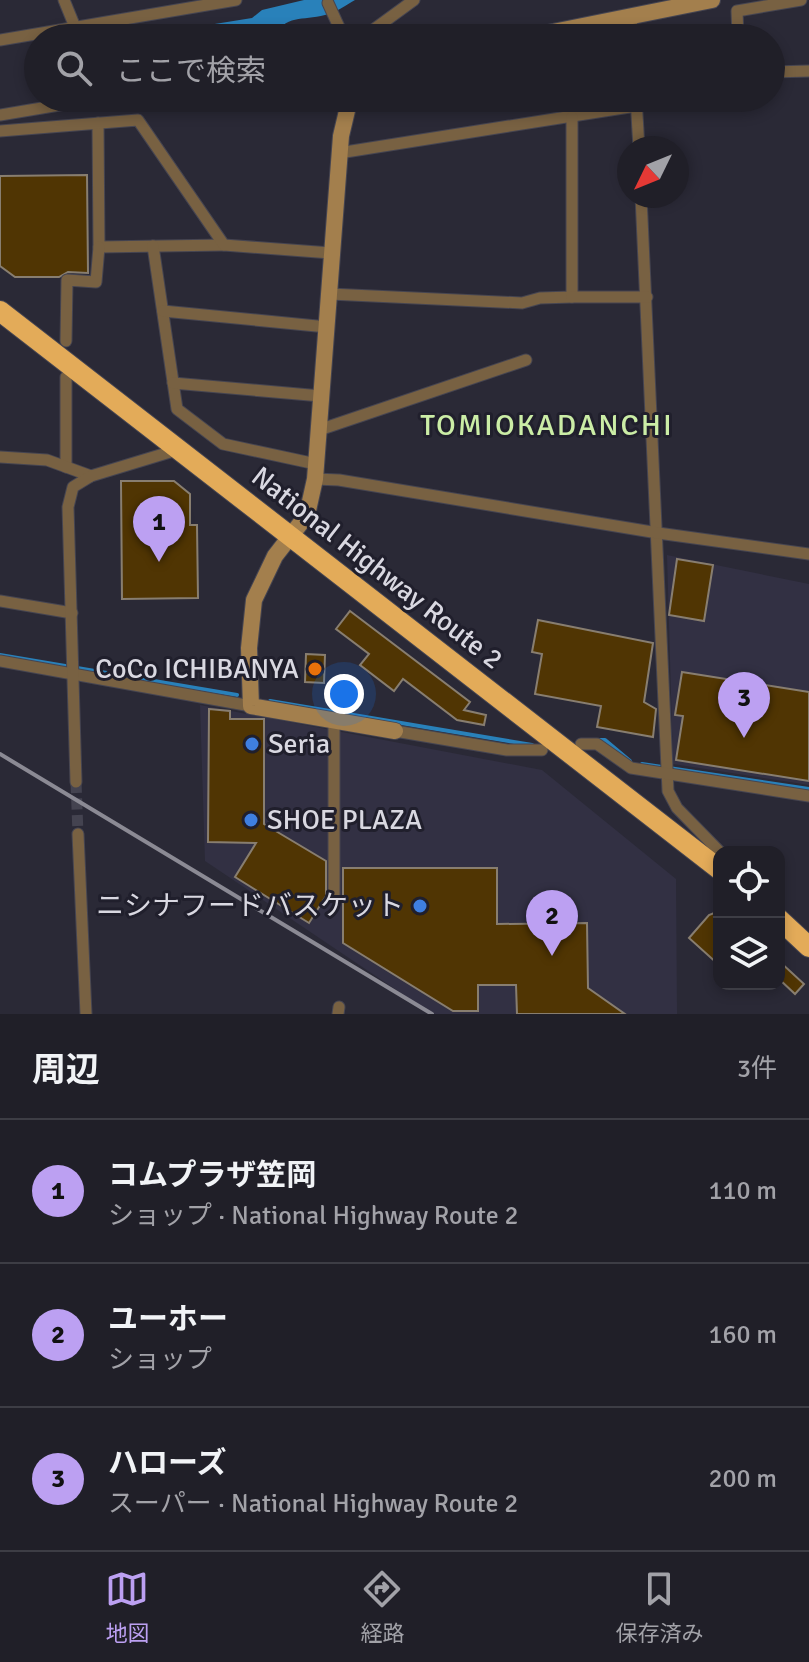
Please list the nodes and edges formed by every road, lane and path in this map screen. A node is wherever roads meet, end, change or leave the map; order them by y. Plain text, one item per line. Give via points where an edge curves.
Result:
1 (64, 0) edge
2 (153, 0) edge
3 (236, 0) edge
4 (414, 0) edge
5 (712, 0) edge
6 (801, 0) edge
7 (201, 3) edge
8 (328, 3) dead end
9 (158, 13) junction
10 (631, 17) junction
11 (74, 24) edge
12 (93, 24) edge
13 (338, 24) edge
14 (381, 24) edge
15 (595, 24) edge
16 (632, 24) edge
17 (737, 24) edge
18 (24, 35) edge
19 (1, 38) edge
20 (809, 71) edge
21 (785, 72) edge
22 (24, 111) edge
23 (347, 112) edge
24 (593, 112) edge
25 (637, 112) edge
26 (0, 115) edge
27 (572, 117) junction
28 (98, 123) junction
29 (0, 131) edge
30 (638, 136) edge
31 (339, 153) junction
32 (642, 208) edge
33 (224, 245) junction
34 (153, 246) junction
35 (99, 247) junction
36 (331, 253) junction
37 (330, 294) junction
38 (572, 297) junction
39 (647, 297) junction
40 (0, 311) edge
41 (163, 311) junction
42 (327, 327) junction
43 (66, 341) dead end
44 (526, 360) dead end
45 (66, 377) dead end
46 (173, 383) junction
47 (321, 396) junction
48 (319, 430) junction
49 (181, 449) junction
50 (0, 457) edge
51 (66, 467) junction
52 (316, 471) junction
53 (91, 476) junction
54 (658, 533) junction
55 (290, 538) junction
56 (809, 554) edge
57 (0, 601) edge
58 (72, 613) junction
59 (0, 661) edge
60 (74, 668) junction
61 (251, 706) junction
62 (334, 721) junction
63 (395, 731) joint
64 (581, 744) dead end
65 (542, 750) dead end
66 (668, 770) junction
67 (76, 782) tunnel mouth
68 (809, 796) edge
69 (78, 834) tunnel mouth
70 (714, 846) edge
71 (713, 864) edge
72 (334, 896) dead end
73 (785, 925) edge
74 (809, 947) edge
75 (86, 1014) edge

1 - 11 street
2 - 9 street
3 - 7 street
4 - 14 street
5 - 10 street
6 - 17 street via 737,11
7 - 9 street
8 - 13 street
9 - 12 street
10 - 15 street
10 - 16 street
18 - 19 street
20 - 21 street
22 - 26 street
23 - 31 street
24 - 27 street
25 - 30 street
27 - 31 street
27 - 38 street
28 - 29 street
28 - 33 street via 138,120
28 - 35 street
31 - 36 street
32 - 39 street
33 - 34 street
33 - 36 street
34 - 35 street
34 - 41 street
35 - 43 street via 96,282 67,280
36 - 37 street
37 - 38 street via 522,303
37 - 42 street
38 - 39 street
39 - 54 street
40 - 49 highway, National Highway Route 2
41 - 42 street
41 - 46 street
42 - 47 street
44 - 48 street
45 - 51 street
46 - 47 street
46 - 52 street via 177,409 223,444
47 - 48 street
48 - 52 street
49 - 53 street
49 - 55 highway, National Highway Route 2
50 - 51 street via 47,460
51 - 53 street
52 - 54 street via 339,480
52 - 55 street via 307,515
53 - 58 street via 73,487 68,507
54 - 56 street
54 - 66 street
55 - 61 street via 254,600
55 - 71 highway, National Highway Route 2
57 - 58 street
58 - 60 street
59 - 60 street
60 - 61 street
60 - 67 street
61 - 62 street
62 - 63 street
62 - 72 street
63 - 65 street via 507,750
64 - 66 street via 597,744 631,768
66 - 68 street
66 - 70 street via 668,791 677,808
69 - 75 street
73 - 74 highway

